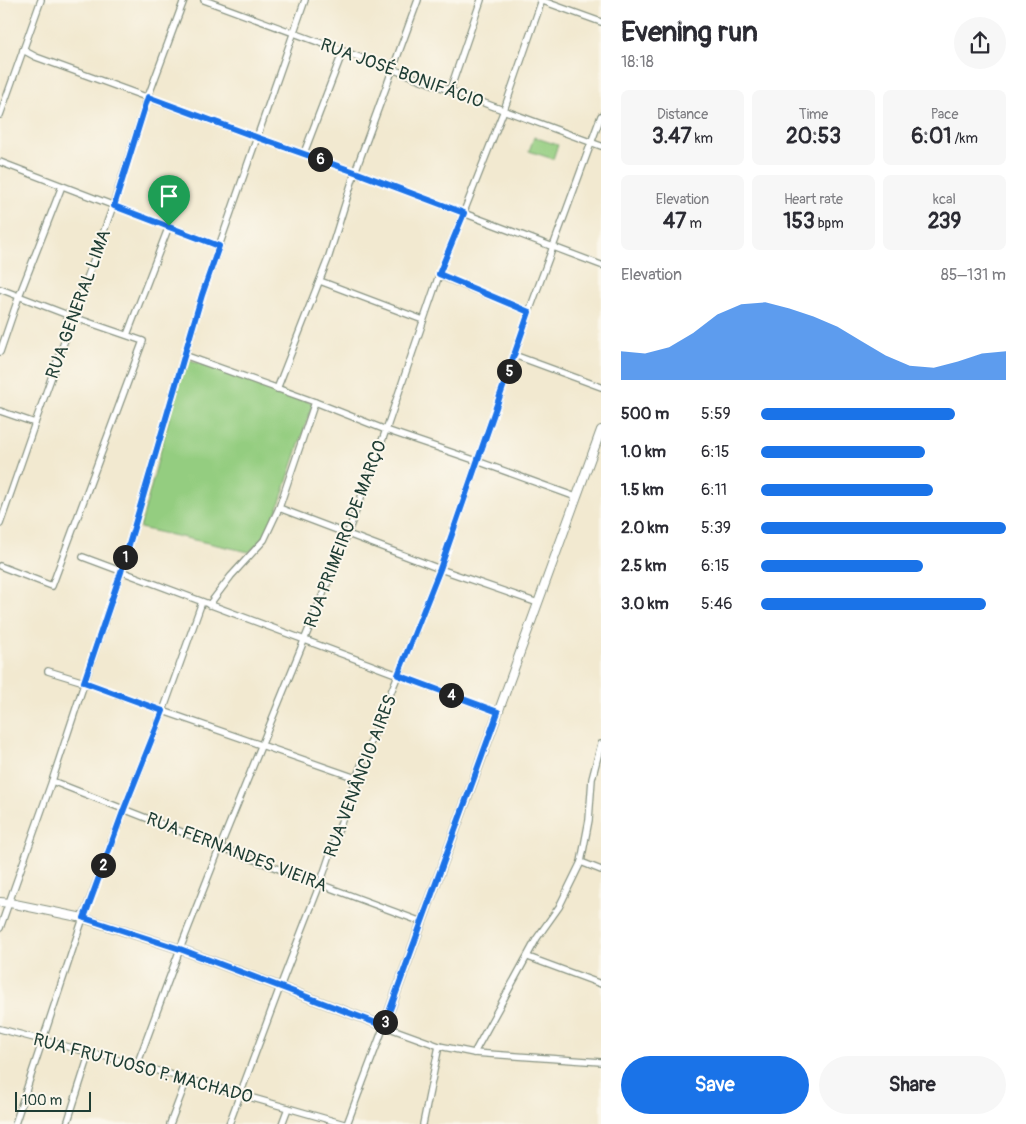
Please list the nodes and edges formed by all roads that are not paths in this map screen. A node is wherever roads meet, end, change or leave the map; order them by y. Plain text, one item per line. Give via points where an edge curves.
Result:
1 (41, 0) edge
2 (184, 0) edge
3 (204, 0) edge
4 (305, 0) edge
5 (418, 0) edge
6 (481, 0) edge
7 (542, 0) edge
8 (601, 22) edge
9 (293, 33) junction
10 (23, 50) junction
11 (343, 51) junction
12 (393, 69) junction
13 (450, 90) junction
14 (148, 97) junction
15 (504, 110) junction
16 (0, 115) edge
17 (601, 116) edge
18 (256, 137) junction
19 (592, 143) junction
20 (601, 146) edge
21 (304, 153) junction
22 (0, 162) edge
23 (355, 172) junction
24 (62, 186) junction
25 (114, 206) junction
26 (464, 213) junction
27 (169, 226) junction
28 (219, 246) junction
29 (554, 248) junction
30 (601, 265) edge
31 (439, 274) junction
32 (320, 281) junction
33 (0, 289) edge
34 (20, 296) junction
35 (529, 312) junction
36 (73, 317) junction
37 (423, 320) junction
38 (127, 335) junction
39 (0, 352) edge
40 (184, 355) junction
41 (514, 356) junction
42 (601, 387) edge
43 (277, 389) junction
44 (315, 402) junction
45 (0, 411) edge
46 (35, 423) junction
47 (386, 430) junction
48 (601, 430) edge
49 (477, 461) junction
50 (576, 497) junction
51 (279, 508) junction
52 (0, 524) edge
53 (346, 535) junction
54 (82, 557) dead end
55 (0, 566) edge
56 (440, 569) junction
57 (121, 572) junction
58 (202, 602) junction
59 (209, 604) junction
60 (538, 604) junction
61 (303, 640) junction
62 (48, 671) dead end
63 (398, 675) junction
64 (84, 682) junction
65 (163, 711) junction
66 (498, 712) junction
67 (261, 744) junction
68 (601, 744) edge
69 (356, 778) junction
70 (52, 781) junction
71 (124, 809) junction
72 (220, 848) junction
73 (581, 862) junction
74 (601, 870) edge
75 (320, 884) junction
76 (0, 902) edge
77 (10, 903) junction
78 (84, 918) junction
79 (422, 922) junction
80 (0, 928) edge
81 (180, 949) junction
82 (528, 957) junction
83 (601, 984) edge
84 (280, 987) junction
85 (384, 1026) junction
86 (0, 1029) edge
87 (43, 1041) junction
88 (440, 1046) junction
89 (90, 1052) junction
90 (474, 1053) junction
91 (601, 1062) edge
92 (137, 1065) junction
93 (187, 1079) junction
94 (240, 1094) junction
95 (288, 1108) junction
96 (15, 1124) edge
97 (67, 1124) edge
98 (170, 1124) edge
99 (229, 1124) edge
100 (282, 1124) edge
101 (346, 1124) edge
102 (423, 1124) edge

1 - 10 street
2 - 14 street, RUA GENERAL LIMA
3 - 9 street, RUA JOSÉ BONIFÁCIO
4 - 9 street
5 - 12 street
6 - 13 street
7 - 8 street
7 - 15 street, RUA PRIMEIRO DE MARÇO
9 - 11 street, RUA JOSÉ BONIFÁCIO
9 - 18 street
10 - 14 street
10 - 16 street
11 - 12 street, RUA JOSÉ BONIFÁCIO
11 - 21 street
12 - 13 street, RUA JOSÉ BONIFÁCIO
12 - 23 street
13 - 15 street, RUA JOSÉ BONIFÁCIO
14 - 18 street
14 - 25 street, RUA GENERAL LIMA
15 - 19 street, RUA JOSÉ BONIFÁCIO
15 - 26 street, RUA PRIMEIRO DE MARÇO
17 - 19 street, RUA VENÂNCIO AIRES
18 - 21 street
18 - 28 street
19 - 20 street, RUA JOSÉ BONIFÁCIO
19 - 29 street, RUA VENÂNCIO AIRES
21 - 23 street
22 - 24 street
23 - 26 street
23 - 32 street
24 - 25 street
24 - 34 street
25 - 27 street
25 - 36 street, RUA GENERAL LIMA
26 - 29 street
26 - 31 street, RUA PRIMEIRO DE MARÇO
27 - 28 street
27 - 38 street
28 - 40 street
29 - 30 street
29 - 35 street, RUA VENÂNCIO AIRES
31 - 35 street
31 - 37 street, RUA PRIMEIRO DE MARÇO
32 - 37 street
32 - 43 street
33 - 34 street
34 - 36 street
34 - 39 street
35 - 41 street, RUA VENÂNCIO AIRES
36 - 38 street
36 - 46 street, RUA GENERAL LIMA
37 - 47 street, RUA PRIMEIRO DE MARÇO
38 - 55 street via 143,341 52,586
40 - 43 street
40 - 57 street
41 - 42 street
41 - 49 street, RUA VENÂNCIO AIRES
43 - 44 street
44 - 47 street
44 - 51 street
45 - 46 street
46 - 52 street, RUA GENERAL LIMA
47 - 49 street
47 - 53 street, RUA PRIMEIRO DE MARÇO
48 - 50 main road
49 - 50 street
49 - 56 street, RUA VENÂNCIO AIRES
50 - 60 main road
51 - 53 street
51 - 59 street via 264,540
53 - 56 street
53 - 61 street, RUA PRIMEIRO DE MARÇO
54 - 57 street
56 - 60 street
56 - 63 street, RUA VENÂNCIO AIRES
57 - 58 street
57 - 64 street
58 - 59 street
58 - 65 street
59 - 61 street
60 - 66 main road
61 - 63 street
61 - 67 street, RUA PRIMEIRO DE MARÇO
62 - 64 street
63 - 66 street
63 - 69 street, RUA VENÂNCIO AIRES
64 - 65 street
64 - 70 street
65 - 67 street
65 - 71 street
66 - 79 main road
67 - 69 street
67 - 72 street, RUA PRIMEIRO DE MARÇO
68 - 73 street via 592,779
69 - 75 street, RUA VENÂNCIO AIRES
70 - 71 street, RUA FERNANDES VIEIRA
70 - 77 street
71 - 72 street, RUA FERNANDES VIEIRA
71 - 78 street
72 - 75 street, RUA FERNANDES VIEIRA
72 - 81 street, RUA PRIMEIRO DE MARÇO
73 - 74 street
73 - 82 street via 559,907
75 - 79 street, RUA FERNANDES VIEIRA
75 - 84 street, RUA VENÂNCIO AIRES
76 - 77 main road
77 - 78 main road
77 - 80 street
78 - 81 main road
78 - 87 street
79 - 85 main road
81 - 84 main road
81 - 92 street, RUA PRIMEIRO DE MARÇO
82 - 83 street
82 - 90 street
84 - 85 main road
84 - 94 street, RUA VENÂNCIO AIRES
85 - 88 street
85 - 101 street
86 - 87 street, RUA FRUTUOSO P. MACHADO
87 - 89 street, RUA FRUTUOSO P. MACHADO
87 - 96 street
88 - 90 street
88 - 102 street
89 - 92 street, RUA FRUTUOSO P. MACHADO
89 - 97 street
90 - 91 street
92 - 93 street, RUA FRUTUOSO P. MACHADO
93 - 94 street, RUA FRUTUOSO P. MACHADO
93 - 98 street
94 - 95 street, RUA FRUTUOSO P. MACHADO
94 - 99 street, RUA VENÂNCIO AIRES
95 - 100 street
95 - 101 street, RUA FRUTUOSO P. MACHADO

